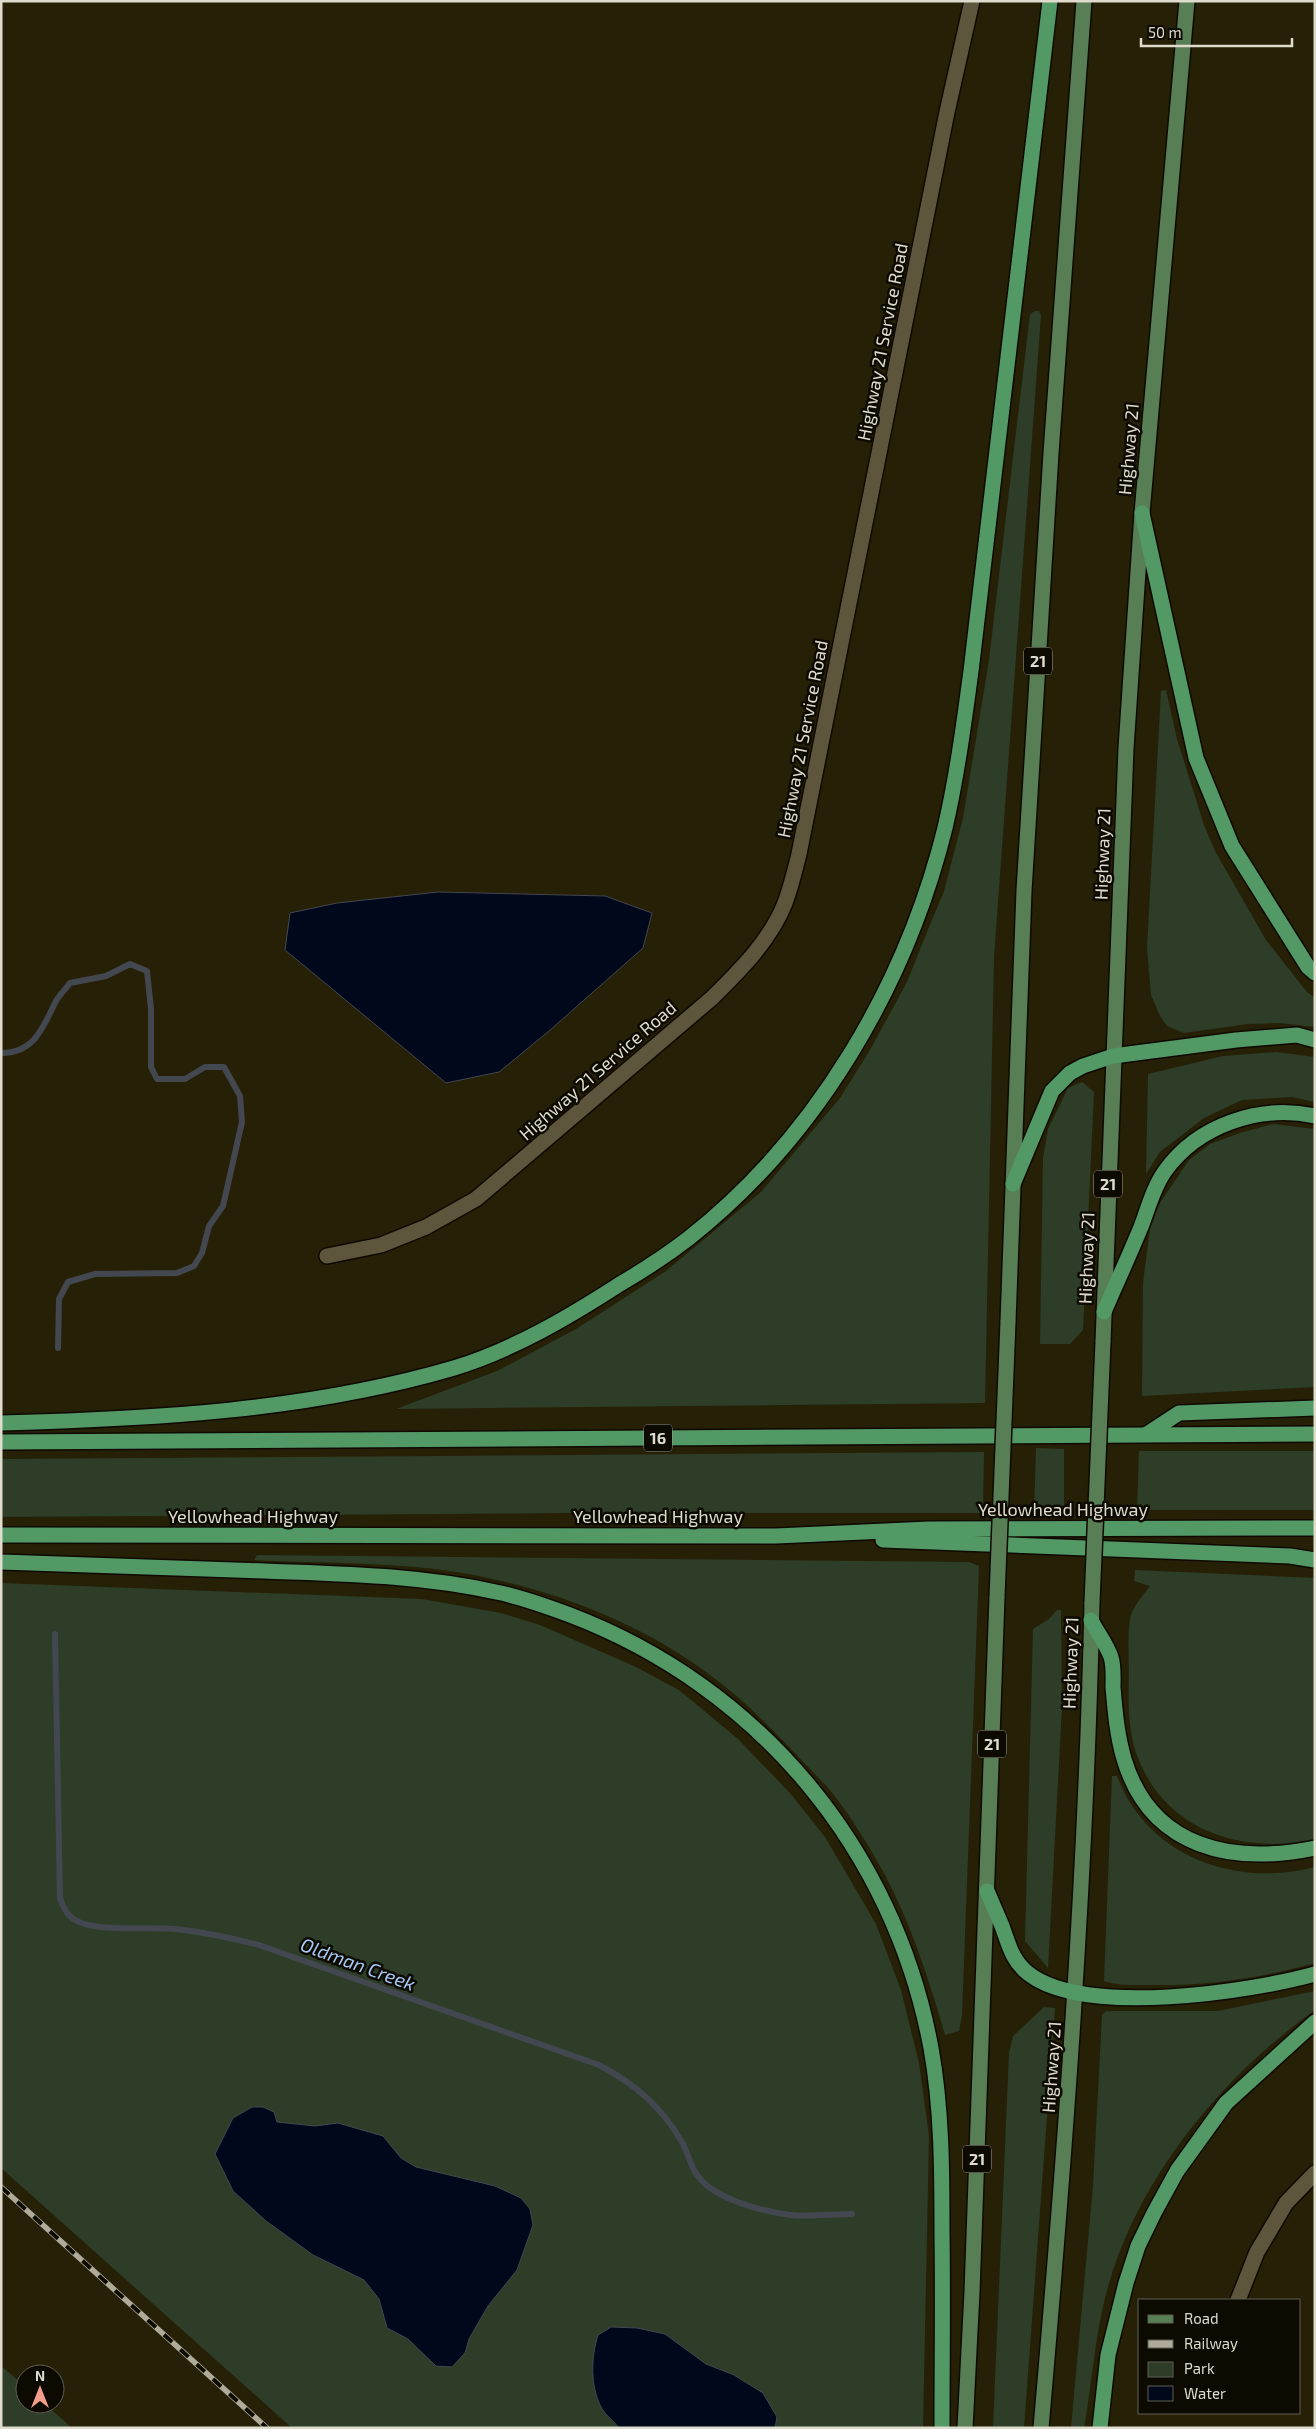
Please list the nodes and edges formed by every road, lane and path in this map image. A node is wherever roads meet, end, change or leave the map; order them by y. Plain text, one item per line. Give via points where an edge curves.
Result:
1 (972, 1) edge
2 (1050, 1) edge
3 (1084, 1) edge
4 (1187, 1) edge
5 (1142, 513) junction
6 (1315, 973) edge
7 (1315, 1040) edge
8 (1113, 1056) junction
9 (1315, 1116) edge
10 (1013, 1184) junction
11 (327, 1256) dead end
12 (1104, 1312) junction
13 (1315, 1408) edge
14 (1, 1423) edge
15 (1147, 1434) junction
16 (1315, 1434) edge
17 (1, 1442) edge
18 (1315, 1528) edge
19 (1, 1535) edge
20 (776, 1536) junction
21 (1315, 1560) edge
22 (1, 1562) edge
23 (1091, 1620) junction
24 (1315, 1848) edge
25 (987, 1891) junction
26 (1315, 1974) edge
27 (1075, 1992) junction
28 (1315, 2022) edge
29 (1315, 2173) edge
30 (1238, 2299) edge
31 (942, 2428) edge
32 (965, 2428) edge
33 (1041, 2428) edge
34 (1100, 2428) edge

1 - 11 street, Highway 21 Service Road via 799,854 785,903 769,933 744,966 712,998 476,1199 426,1227 381,1245
2 - 14 highway via 1016,308 958,765 944,830 912,930 886,987 832,1083 777,1154 690,1237 562,1320 494,1352 408,1380 286,1403 135,1418
3 - 10 main road, 21 via 1024,891
4 - 5 main road, Highway 21 / 21
5 - 6 highway via 1196,758 1232,846 1268,906
5 - 8 main road, Highway 21 / 21 via 1126,748
7 - 8 highway via 1297,1036 1269,1037
8 - 10 highway via 1070,1073 1052,1091
8 - 12 main road, Highway 21 / 21
9 - 12 highway via 1293,1112 1257,1115 1220,1127 1191,1144 1165,1171 1154,1192
10 - 25 main road, 21, bridge
12 - 23 main road, Highway 21 / 21, bridge
13 - 15 highway via 1179,1413
15 - 16 highway, 16
15 - 17 highway, 16
18 - 20 highway, Yellowhead Highway via 929,1529
19 - 20 highway, Yellowhead Highway
20 - 21 highway via 1290,1556
22 - 31 highway via 352,1574 426,1580 499,1592 604,1628 655,1654 693,1678 754,1727 804,1778 843,1829 897,1929 919,1997 931,2048 939,2115
23 - 24 highway via 1111,1657 1116,1724 1124,1760 1139,1792 1156,1814 1192,1842 1234,1853 1257,1855
23 - 27 main road, Highway 21 / 21
25 - 27 highway via 1015,1960 1029,1974 1047,1984
25 - 32 main road, 21
26 - 27 highway via 1204,1994 1120,1997
27 - 33 main road, Highway 21 / 21 via 1063,2185
28 - 34 highway via 1226,2103 1177,2171 1154,2213 1138,2246 1126,2283 1108,2355
29 - 30 street via 1286,2203 1257,2252

